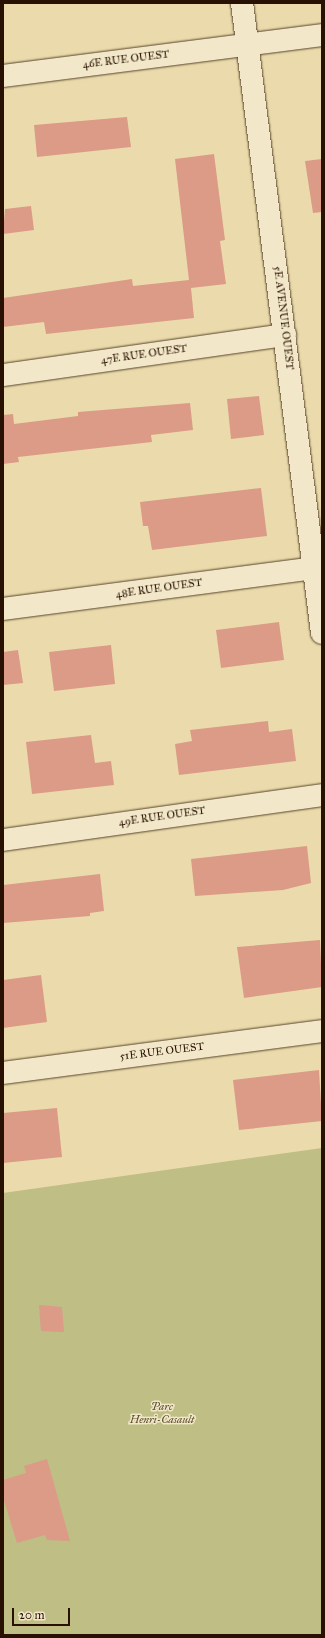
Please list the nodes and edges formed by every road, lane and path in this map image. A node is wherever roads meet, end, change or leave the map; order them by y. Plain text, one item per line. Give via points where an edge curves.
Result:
1 (242, 3) edge
2 (322, 35) edge
3 (248, 45) junction
4 (3, 76) edge
5 (285, 335) junction
6 (3, 375) edge
7 (314, 568) junction
8 (3, 609) edge
9 (322, 633) edge
10 (322, 795) edge
11 (3, 840) edge
12 (322, 1031) edge
13 (3, 1073) edge

1 - 3 street, 5E AVENUE OUEST
2 - 3 street, 46E RUE OUEST
3 - 4 street, 46E RUE OUEST
3 - 5 street, 5E AVENUE OUEST
5 - 6 street, 47E RUE OUEST
5 - 7 street, 5E AVENUE OUEST
7 - 8 street, 48E RUE OUEST
7 - 9 street, 5E AVENUE OUEST
10 - 11 street, 49E RUE OUEST
12 - 13 street, 51E RUE OUEST

